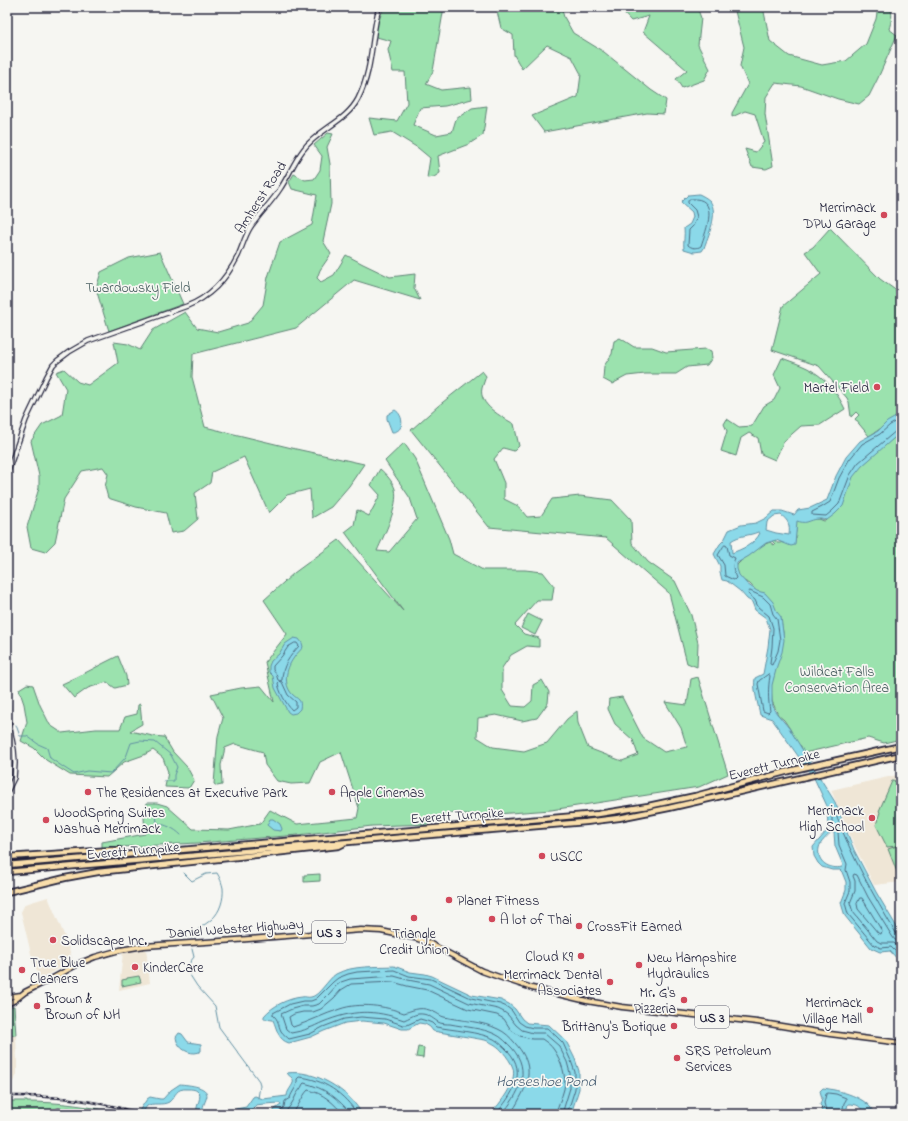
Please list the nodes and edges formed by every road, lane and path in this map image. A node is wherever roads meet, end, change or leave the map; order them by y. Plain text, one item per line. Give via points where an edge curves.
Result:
1 (379, 7) edge
2 (7, 474) edge
3 (7, 699) edge
4 (901, 746) edge
5 (901, 755) edge
6 (7, 791) edge
7 (349, 842) junction
8 (126, 855) junction
9 (7, 857) edge
10 (7, 865) edge
11 (7, 872) edge
12 (7, 892) edge
13 (21, 995) junction
14 (7, 998) edge
15 (7, 1004) edge
16 (901, 1043) edge

1 - 2 street, Amherst Road via 370,61 357,101 345,115 313,138 304,148 275,196 250,227 234,264 224,278 210,293 194,304 88,341 57,360 26,420
3 - 6 street via 15,763 14,778
4 - 8 highway, Everett Turnpike via 793,770 695,796 598,814
5 - 7 highway, Everett Turnpike via 619,818
7 - 11 highway, Everett Turnpike
7 - 12 highway via 332,847 98,872
8 - 9 highway via 119,850 111,850
8 - 10 highway, Everett Turnpike
13 - 14 main road, Daniel Webster Highway / US 3
13 - 15 main road, Daniel Webster Highway / US 3
13 - 16 main road, Daniel Webster Highway / US 3 via 90,959 126,948 361,930 381,931 427,942 482,971 499,977 587,1001

